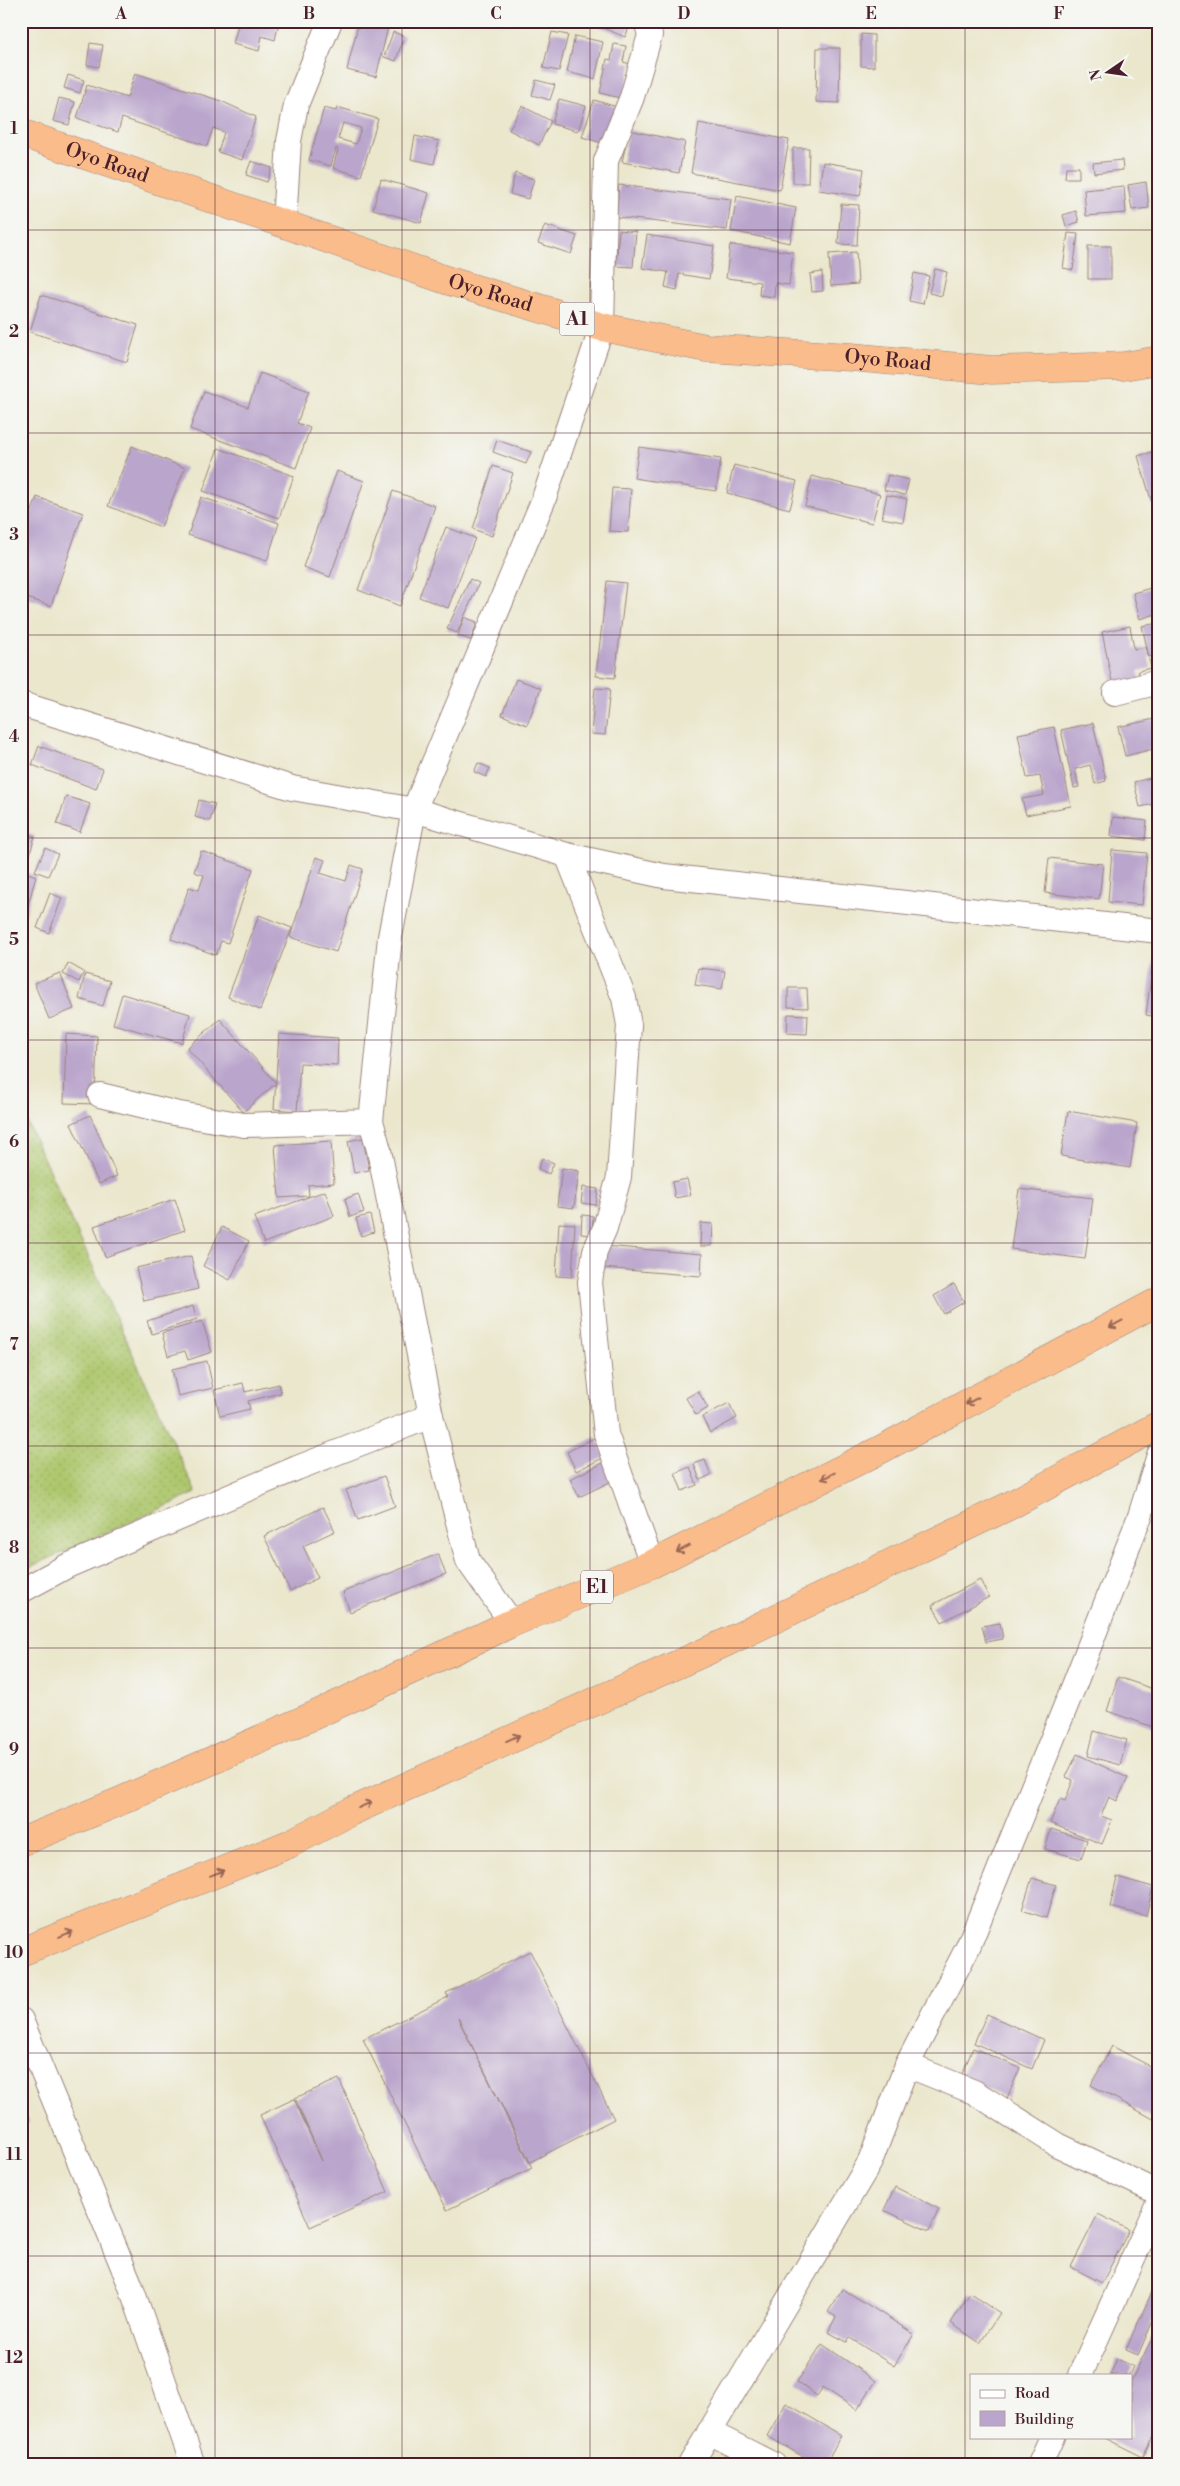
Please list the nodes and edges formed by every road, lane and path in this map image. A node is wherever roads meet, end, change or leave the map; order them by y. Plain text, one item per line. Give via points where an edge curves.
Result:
1 (330, 21) edge
2 (646, 21) edge
3 (21, 133) edge
4 (284, 223) junction
5 (602, 327) junction
6 (1159, 360) edge
7 (1159, 682) edge
8 (1115, 693) dead end
9 (21, 704) edge
10 (414, 810) junction
11 (567, 856) junction
12 (1159, 931) edge
13 (100, 1095) dead end
14 (371, 1122) junction
15 (1159, 1301) edge
16 (431, 1416) junction
17 (1159, 1424) edge
18 (1159, 1455) edge
19 (652, 1564) junction
20 (21, 1591) edge
21 (512, 1623) junction
22 (21, 1842) edge
23 (21, 1952) edge
24 (21, 2020) edge
25 (907, 2065) junction
26 (1159, 2194) edge
27 (1159, 2200) edge
28 (1080, 2374) edge
29 (709, 2432) junction
30 (1052, 2438) edge
31 (194, 2465) edge
32 (690, 2465) edge
33 (774, 2465) edge
34 (1039, 2465) edge

1 - 4 street via 296,105 289,141
2 - 5 street via 650,35 632,97 606,161
3 - 4 highway, Oyo Road / A1
4 - 5 highway, Oyo Road / A1 via 446,280
5 - 6 highway, Oyo Road / A1 via 706,348 992,370 1124,366
5 - 10 street via 543,501
7 - 8 street
9 - 10 street via 292,788
10 - 11 street
10 - 14 street via 390,937
11 - 12 street via 664,876
11 - 19 street via 624,998 629,1025 619,1177 595,1251 590,1282 606,1434
13 - 14 street via 174,1113 244,1125
14 - 16 street
15 -> 19 highway, E1 via 878,1451
16 - 20 street via 297,1468 86,1558
16 - 21 street via 468,1561
23 -> 17 highway via 289,1844 350,1812 727,1642 1008,1506
18 - 25 street via 1140,1516 1083,1665 968,1947
19 - 21 highway, E1
21 - 22 highway, E1 via 315,1715
24 - 31 street via 130,2284
25 - 26 street via 974,2092 1058,2146
25 - 29 street via 870,2162
27 - 28 street
29 - 32 street
29 - 33 street
30 - 34 street

